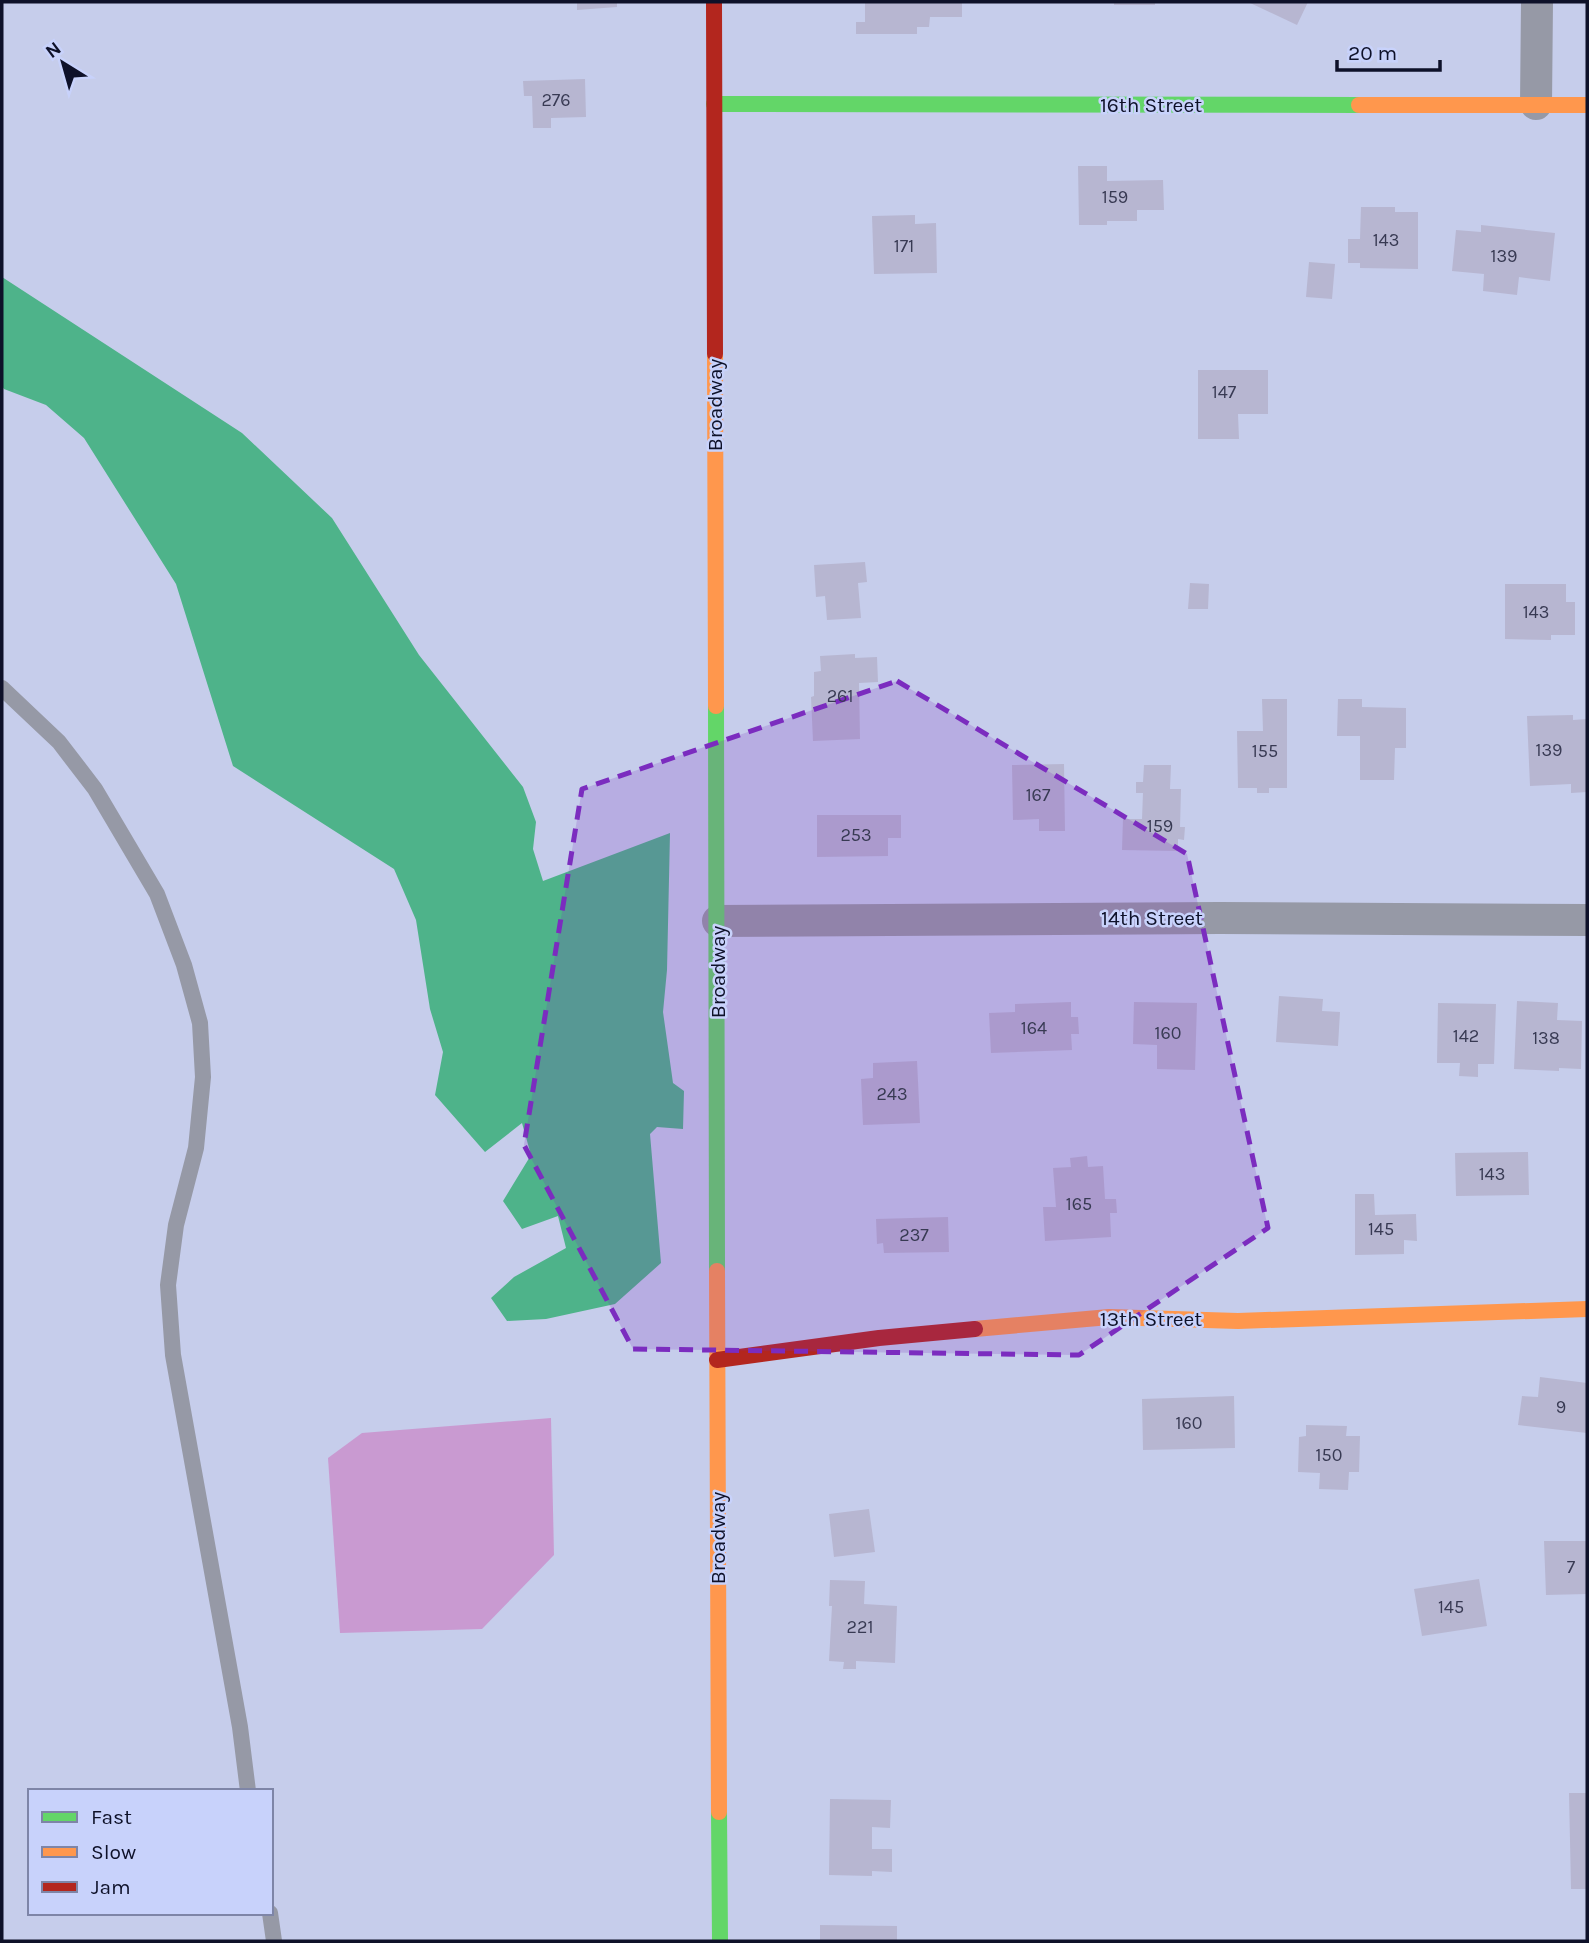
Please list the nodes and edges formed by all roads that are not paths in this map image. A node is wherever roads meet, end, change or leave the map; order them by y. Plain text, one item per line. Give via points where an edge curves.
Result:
1 (714, 2) edge
2 (1537, 2) edge
3 (714, 104) junction
4 (1536, 104) junction
5 (1587, 104) edge
6 (2, 688) edge
7 (1587, 920) edge
8 (718, 921) junction
9 (1587, 1309) edge
10 (717, 1360) junction
11 (247, 1789) edge
12 (270, 1915) edge
13 (274, 1941) edge
14 (720, 1941) edge

1 - 3 street, Broadway
2 - 4 street
3 - 4 street, 16th Street
3 - 8 street, Broadway
4 - 5 street, 16th Street
6 - 11 lane via 59,742 95,789 157,894 200,1023 203,1077 196,1147 176,1225 168,1285 173,1355 240,1727
7 - 8 street, 14th Street
8 - 10 street, Broadway
9 - 10 street, 13th Street via 1250,1320 1109,1317 879,1338
10 - 14 street, Broadway
12 - 13 lane

